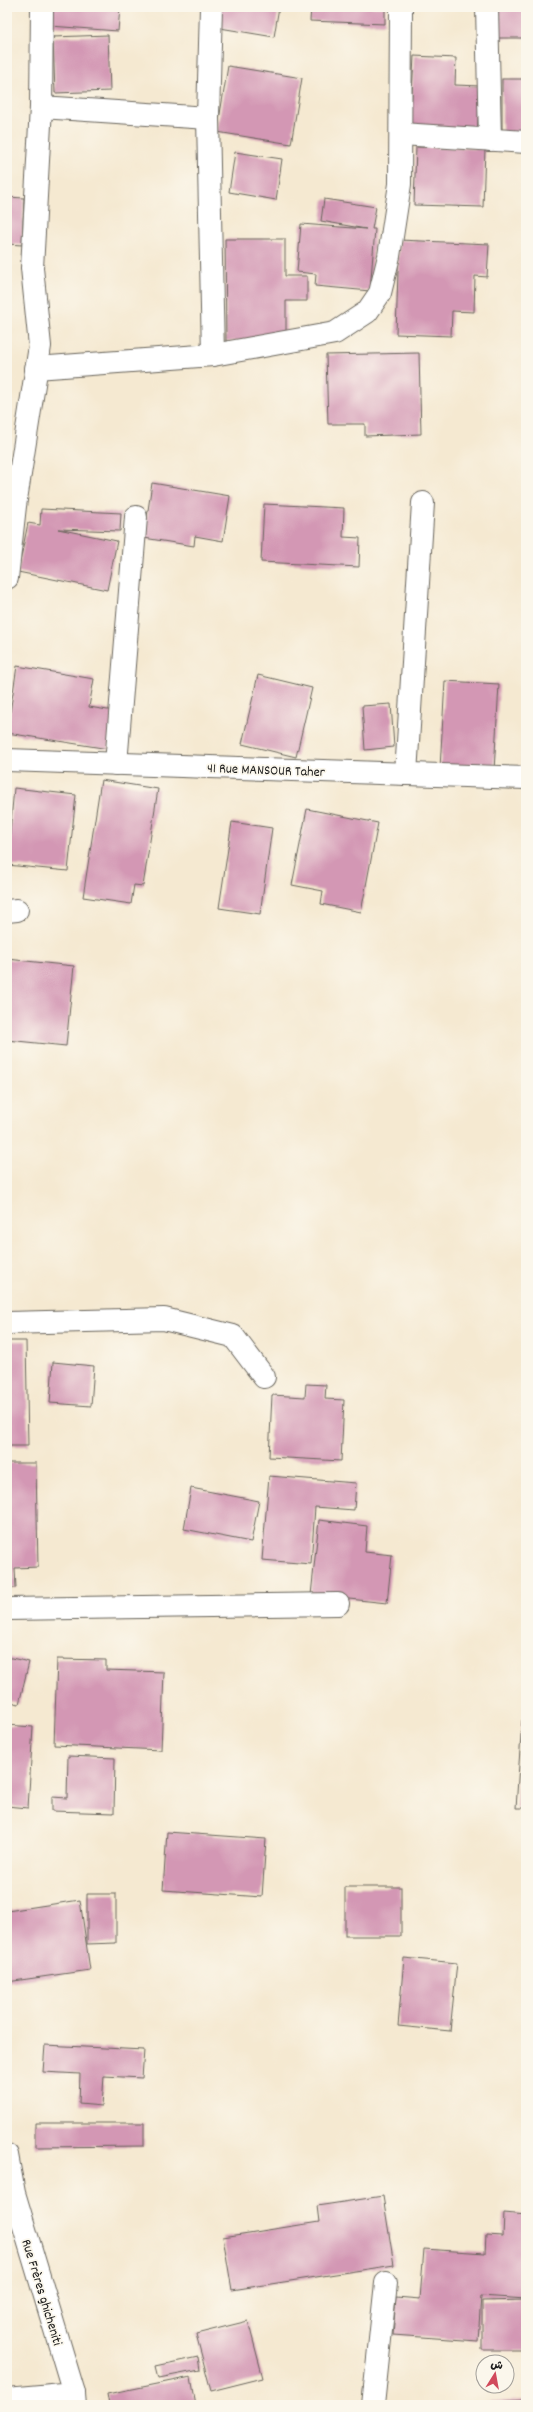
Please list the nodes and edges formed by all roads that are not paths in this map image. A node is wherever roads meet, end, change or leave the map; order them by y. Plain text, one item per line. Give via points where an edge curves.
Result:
1 (42, 7) edge
2 (211, 7) edge
3 (401, 7) edge
4 (487, 7) edge
5 (41, 107) junction
6 (208, 118) junction
7 (400, 134) junction
8 (490, 140) junction
9 (526, 142) edge
10 (213, 355) junction
11 (36, 368) junction
12 (423, 503) dead end
13 (136, 517) dead end
14 (7, 578) edge
15 (7, 760) edge
16 (116, 764) junction
17 (406, 774) junction
18 (526, 778) edge
19 (7, 1323) edge
20 (264, 1377) dead end
21 (338, 1604) dead end
22 (7, 1609) edge
23 (7, 2155) edge
24 (386, 2283) dead end
25 (7, 2399) edge
26 (74, 2399) edge
27 (373, 2405) edge

1 - 5 street
2 - 6 street
3 - 7 street
4 - 8 street
5 - 6 street
5 - 11 street via 32,268 40,346
6 - 10 street
7 - 8 street
7 - 10 street via 400,184 389,256 380,293 367,312 335,333
8 - 9 street
10 - 11 street
11 - 14 street via 14,506
12 - 17 street
13 - 16 street
15 - 16 street, 41 Rue MANSOUR Taher
16 - 17 street, 41 Rue MANSOUR Taher
17 - 18 street, 41 Rue MANSOUR Taher
19 - 20 street via 164,1319 233,1336
21 - 22 street
23 - 26 street, Rue Frères ghicheniti via 14,2193
24 - 27 street
25 - 26 street

